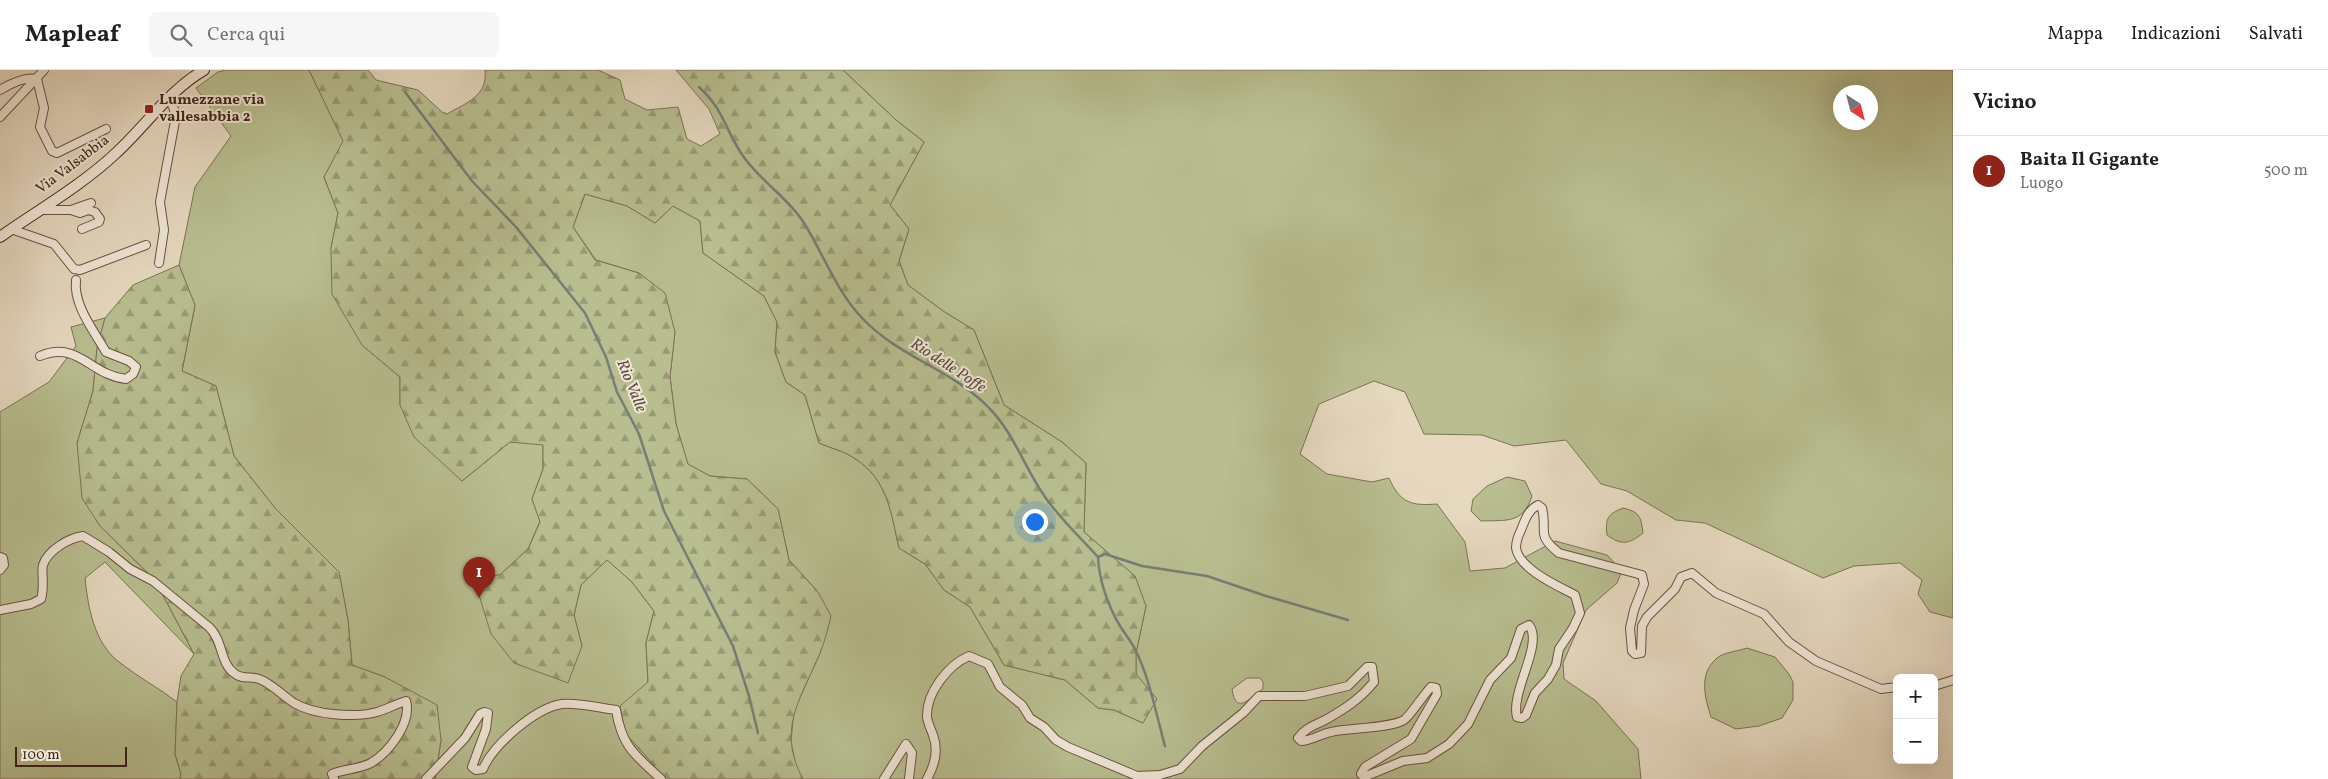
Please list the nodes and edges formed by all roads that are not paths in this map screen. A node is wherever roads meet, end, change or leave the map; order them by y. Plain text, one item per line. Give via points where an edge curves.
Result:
1 (44, 70) edge
2 (204, 70) edge
3 (37, 79) junction
4 (0, 90) edge
5 (169, 98) junction
6 (0, 117) edge
7 (106, 129) dead end
8 (91, 203) dead end
9 (39, 210) junction
10 (71, 210) junction
11 (11, 229) junction
12 (82, 229) dead end
13 (0, 237) edge
14 (146, 245) dead end
15 (65, 258) junction
16 (159, 263) dead end
17 (76, 280) junction
18 (81, 290) dead end
19 (40, 356) dead end
20 (0, 558) edge
21 (0, 570) edge
22 (0, 610) edge
23 (1953, 680) edge
24 (1938, 685) edge
25 (1893, 688) edge
26 (334, 779) edge
27 (426, 779) edge
28 (661, 779) edge
29 (884, 779) edge
30 (909, 779) edge
31 (927, 779) edge

1 - 3 street
2 - 5 main road, Via Valsabbia
3 - 4 street via 9,84
3 - 6 street
3 - 7 street via 44,108 40,127 52,151 57,153
5 - 9 main road, Via Valsabbia via 116,154
5 - 16 street via 175,121 160,202 164,230
8 - 10 street
9 - 10 street
9 - 11 main road, Via Valsabbia
10 - 12 street via 80,213 88,210 99,217 99,222
11 - 13 main road, Via Valsabbia
11 - 15 street via 54,244
14 - 15 street via 80,270 74,269
15 - 17 street
17 - 18 street
17 - 19 street via 74,292 106,352 129,361 136,367 133,374 126,379 103,374 81,358 60,350
20 - 21 street via 3,558 4,565
22 - 26 street via 41,599 44,589 42,566 59,547 83,536 153,581 216,634 233,673 243,678 259,679 296,704 323,712 349,715 376,712 406,701 400,735 370,763 332,774
23 - 24 street
25 - 31 street via 1881,689 1816,662 1789,642 1764,614 1716,593 1692,573 1682,577 1648,617 1642,626 1641,653 1635,654 1630,628 1644,584 1642,575 1559,553 1544,537 1544,516 1538,505 1526,518 1516,541 1516,550 1538,576 1575,595 1580,613 1559,649 1556,665 1535,693 1522,718 1516,711 1520,685 1531,652 1529,625 1521,629 1511,658 1490,680 1468,724 1449,744 1427,758 1403,761 1369,776 1360,774 1365,767 1411,739 1437,694 1436,688 1431,687 1406,718 1397,724 1330,732 1306,741 1298,738 1304,730 1360,699 1374,682 1372,667 1367,667 1348,686 1305,696 1259,696 1180,769 1160,775 1137,776 1056,740 1030,718 1022,705 1000,688 988,664 968,656 949,670 933,692 927,715 938,753
27 - 28 street via 466,738 480,714 488,713 486,729 472,767 476,770 483,769 488,756 522,725 548,708 562,704 616,710 619,731 631,752
29 - 30 street via 906,744 912,753

